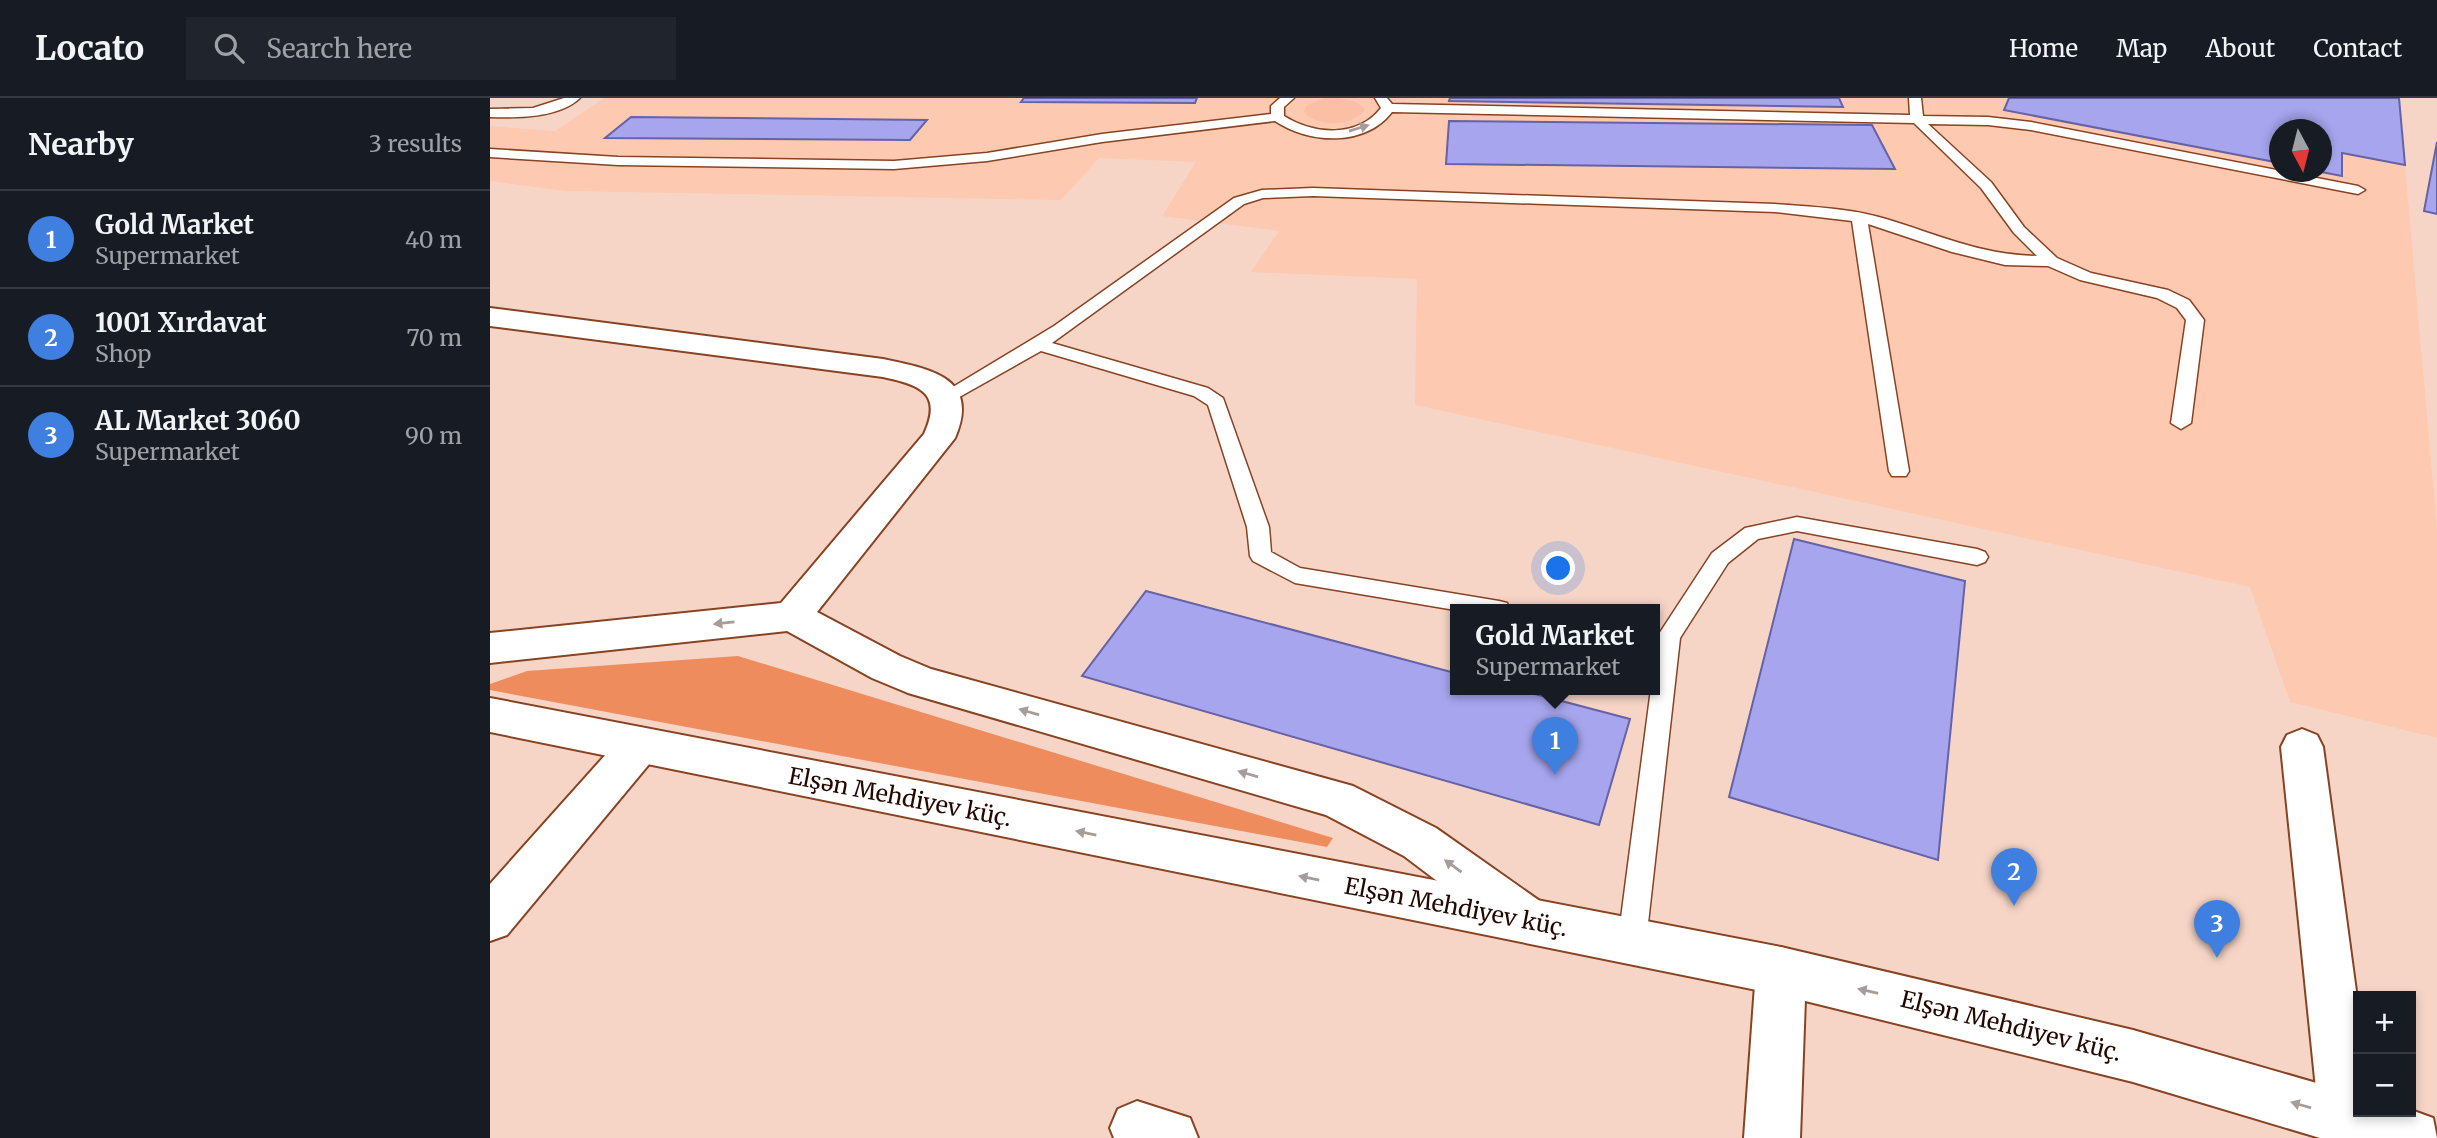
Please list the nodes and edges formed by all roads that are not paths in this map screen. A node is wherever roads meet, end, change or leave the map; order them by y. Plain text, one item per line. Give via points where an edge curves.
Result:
1 (574, 98) edge
2 (1288, 98) edge
3 (1915, 98) edge
4 (1384, 103) edge
5 (490, 113) edge
6 (1277, 117) junction
7 (1917, 117) junction
8 (490, 153) edge
9 (2358, 190) dead end
10 (1859, 218) junction
11 (2051, 261) junction
12 (490, 317) edge
13 (1040, 345) junction
14 (947, 396) junction
15 (2182, 423) dead end
16 (1899, 471) dead end
17 (1977, 557) dead end
18 (1469, 604) edge
19 (792, 616) junction
20 (1662, 636) edge
21 (490, 648) edge
22 (1660, 656) edge
23 (1656, 695) edge
24 (490, 715) edge
25 (640, 745) junction
26 (2302, 747) dead end
27 (490, 919) edge
28 (1528, 921) junction
29 (1632, 941) junction
30 (1781, 971) junction
31 (2346, 1118) junction
32 (1772, 1138) edge
33 (2413, 1138) edge

1 - 5 lane via 525,114
2 - 6 lane via 1278,106
3 - 7 lane
6 -> 4 lane via 1289,127 1339,134 1382,119
4 - 7 lane
6 - 8 lane via 916,164 618,161
7 - 9 lane via 2031,126
7 - 11 lane via 1986,185 2019,230
10 - 11 lane via 2005,260
10 - 13 lane via 1775,208 1262,194 1239,201 1207,222
10 - 16 lane
11 - 15 lane via 2183,304 2195,320
12 - 14 street via 883,368 914,374
13 - 14 lane
13 - 18 lane via 1201,392 1216,402 1258,527 1261,556 1295,575
14 - 19 street via 951,411 939,438
17 - 20 lane via 1797,524 1752,533 1720,558
19 -> 21 street
28 -> 19 street via 1420,842 1337,799 922,682
20 - 22 lane
23 - 29 lane
24 - 25 street, Elşən Mehdiyev küç.
25 - 27 street
28 -> 25 street, Elşən Mehdiyev küç.
26 - 31 street
28 - 29 street, Elşən Mehdiyev küç.
29 - 30 street, Elşən Mehdiyev küç.
31 -> 30 street, Elşən Mehdiyev küç. via 2120,1053
30 - 32 street
31 - 33 street, Elşən Mehdiyev küç.

